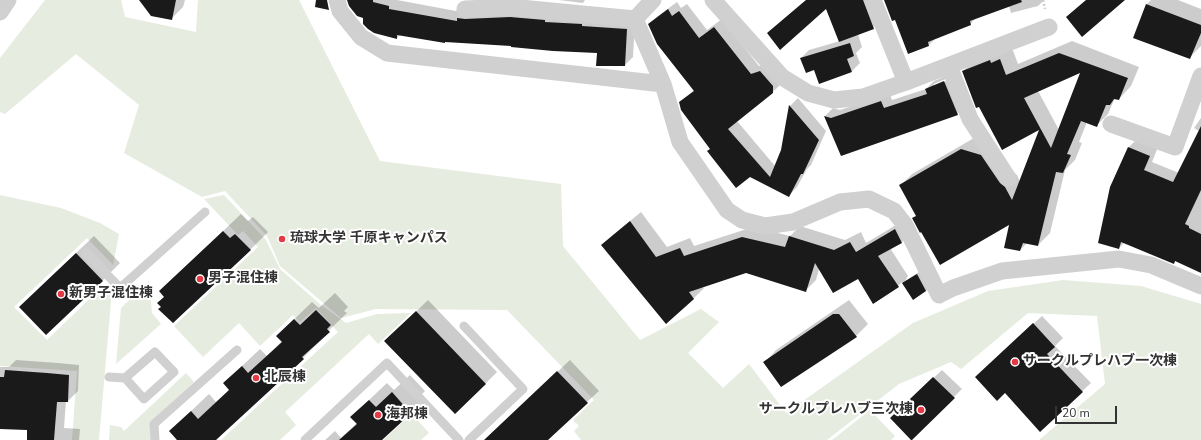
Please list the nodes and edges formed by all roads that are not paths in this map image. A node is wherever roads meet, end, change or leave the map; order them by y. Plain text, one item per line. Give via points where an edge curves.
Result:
1 (8, 0) edge
2 (337, 0) edge
3 (653, 0) edge
4 (713, 0) edge
5 (873, 0) edge
6 (510, 3) edge
7 (465, 9) dead end
8 (0, 12) edge
9 (635, 19) junction
10 (1049, 27) dead end
11 (949, 66) junction
12 (1201, 76) edge
13 (906, 82) junction
14 (664, 84) junction
15 (1111, 124) dead end
16 (1008, 178) dead end
17 (205, 212) dead end
18 (86, 253) dead end
19 (1201, 286) edge
20 (464, 326) dead end
21 (237, 350) dead end
22 (109, 377) dead end
23 (125, 378) junction
24 (155, 440) edge
25 (305, 440) edge
26 (459, 440) edge
27 (469, 440) edge

1 - 8 street
2 - 14 street via 340,10 361,37 387,53
3 - 9 street
4 - 13 street via 782,77 808,93 834,100 856,98
5 - 13 street
6 - 7 street
6 - 9 street
9 - 14 street
10 - 11 street
11 - 13 street
11 - 16 street via 970,119
12 - 15 street via 1175,148
14 - 19 street via 680,142 727,210 742,220 765,226 793,222 840,202 869,199 894,210 905,225 939,295 1002,271 1119,259 1151,265
17 - 18 lane via 120,288
20 - 27 lane via 523,389
21 - 24 lane via 154,424
22 - 23 lane
23 - 23 lane via 155,352 174,372 144,399
25 - 26 lane via 387,363

